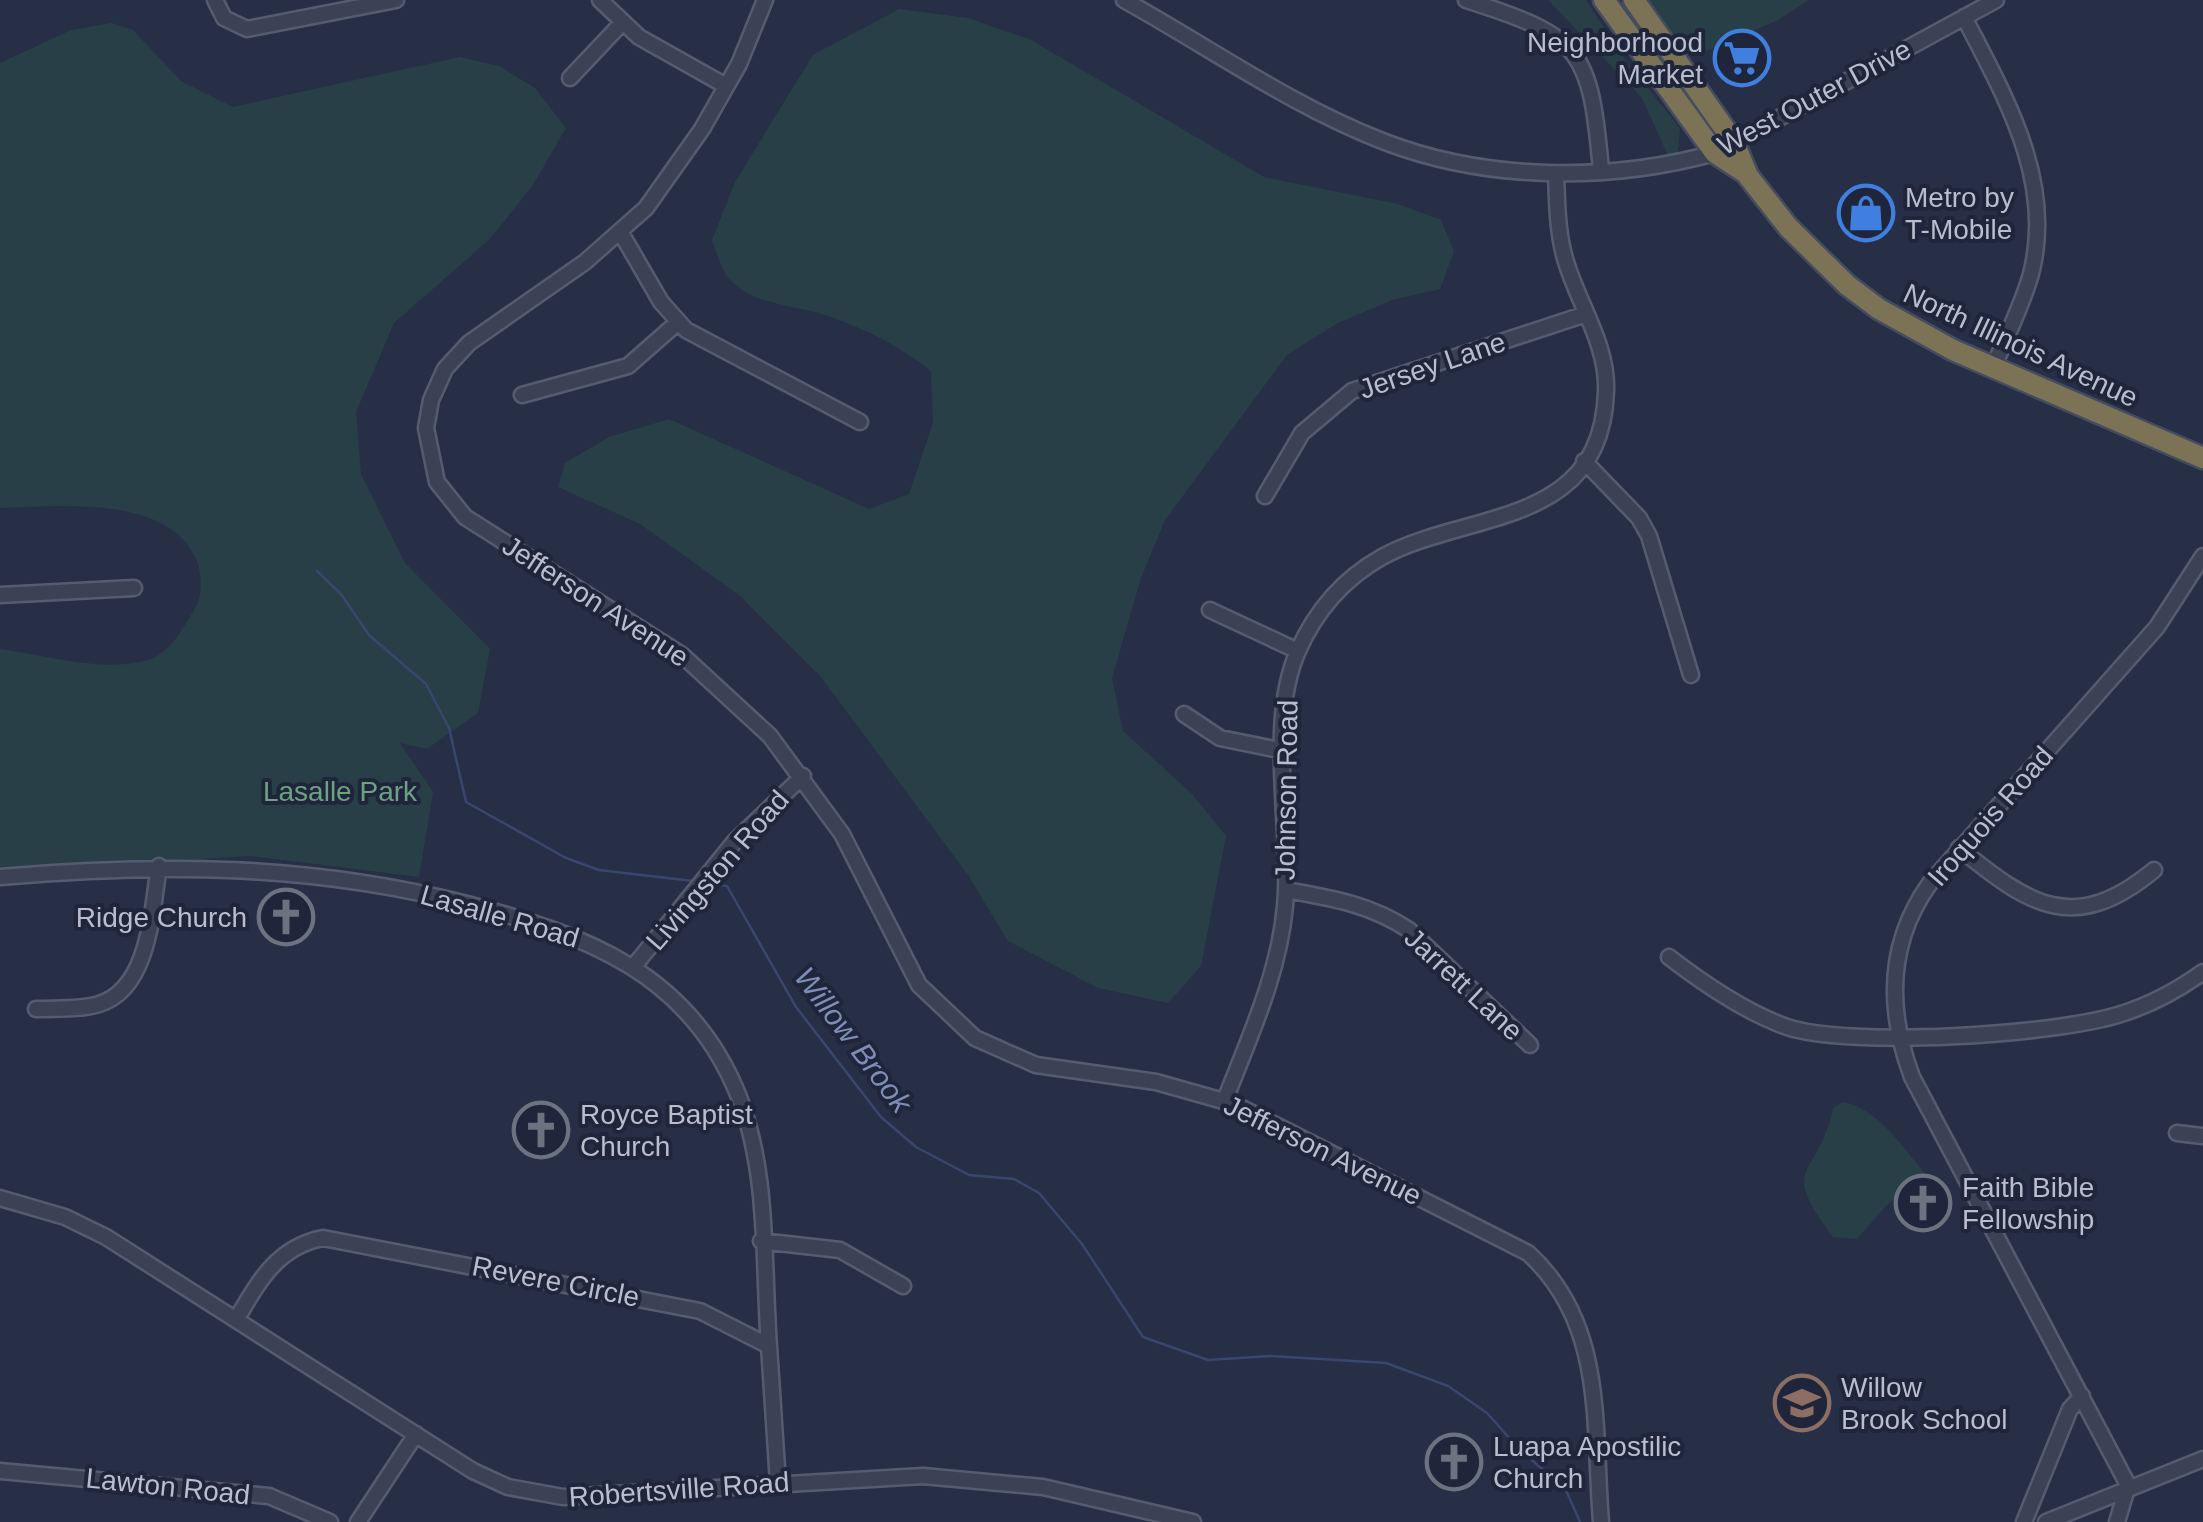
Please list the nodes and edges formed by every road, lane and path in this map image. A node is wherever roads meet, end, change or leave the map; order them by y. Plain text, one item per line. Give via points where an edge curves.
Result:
1 (215, 0) edge
2 (396, 0) edge
3 (600, 0) edge
4 (765, 0) edge
5 (1124, 0) edge
6 (1466, 0) edge
7 (1604, 0) edge
8 (1634, 0) edge
9 (1996, 0) edge
10 (1146, 5) edge
11 (1964, 17) junction
12 (621, 24) junction
13 (570, 78) dead end
14 (726, 86) junction
15 (1734, 142) junction
16 (1714, 153) junction
17 (1602, 170) junction
18 (1556, 172) junction
19 (1748, 176) junction
20 (621, 233) junction
21 (1586, 314) junction
22 (677, 322) junction
23 (1993, 368) junction
24 (522, 396) dead end
25 (860, 422) dead end
26 (2203, 458) edge
27 (1584, 461) junction
28 (1265, 496) dead end
29 (2203, 556) edge
30 (134, 588) dead end
31 (0, 595) edge
32 (1210, 610) dead end
33 (1298, 651) junction
34 (1690, 675) dead end
35 (1184, 714) dead end
36 (1284, 751) junction
37 (803, 776) junction
38 (1959, 848) junction
39 (159, 866) junction
40 (2154, 870) dead end
41 (0, 877) edge
42 (1286, 890) junction
43 (1669, 957) dead end
44 (634, 966) junction
45 (2203, 972) edge
46 (36, 1009) dead end
47 (1897, 1036) junction
48 (1530, 1044) dead end
49 (1225, 1100) junction
50 (2177, 1133) dead end
51 (2203, 1136) edge
52 (0, 1198) edge
53 (762, 1241) junction
54 (902, 1286) dead end
55 (236, 1320) junction
56 (769, 1346) junction
57 (2082, 1396) junction
58 (416, 1434) junction
59 (2203, 1458) edge
60 (0, 1471) edge
61 (778, 1483) junction
62 (2128, 1485) junction
63 (330, 1522) edge
64 (358, 1522) edge
65 (1193, 1522) edge
66 (1601, 1522) edge
67 (2024, 1522) edge
68 (2046, 1522) edge
69 (2117, 1522) edge

1 - 2 street via 224,18 247,29
3 - 12 street
4 - 14 street, Jefferson Avenue
5 - 10 street, West Outer Drive
6 - 17 street via 1551,30 1580,59 1591,86
7 - 16 highway
8 - 15 highway
9 - 11 street, West Outer Drive
10 - 18 street, West Outer Drive via 1312,107 1387,143 1482,168
11 - 15 street, West Outer Drive
11 - 23 street via 2026,148 2038,235 2030,278
12 - 13 street
12 - 14 street
14 - 20 street, Jefferson Avenue via 674,174
15 - 16 street, West Outer Drive
15 - 19 highway
16 - 17 street, West Outer Drive
16 - 19 highway
17 - 18 street, West Outer Drive
18 - 21 street, Johnson Road via 1563,253
19 - 23 highway, North Illinois Avenue via 1847,285 1914,329
20 - 22 street
20 - 37 street, Jefferson Avenue via 469,343 445,369 426,428 437,482 465,517 703,672
21 - 27 street, Johnson Road via 1603,357 1606,393
21 - 28 street, Jersey Lane via 1352,391 1302,433
22 - 24 street via 628,366
22 - 25 street
23 - 26 highway, North Illinois Avenue
27 - 33 street, Johnson Road via 1534,507 1405,546 1356,572 1321,608
27 - 34 street via 1649,536
29 - 38 street, Iroquois Road via 2138,650
30 - 31 street
32 - 33 street
33 - 36 street, Johnson Road via 1285,702
35 - 36 street via 1220,738
36 - 42 street, Johnson Road
37 - 44 street, Livingston Road via 735,841
37 - 49 street, Jefferson Avenue via 854,853 910,971 962,1028 1036,1065 1156,1082
38 - 40 street via 2028,900 2066,907 2120,896
38 - 47 street, Iroquois Road via 1918,900 1906,930 1894,982
39 - 41 street, Lasalle Road
39 - 44 street, Lasalle Road via 264,869 405,888 548,926
39 - 46 street via 139,959 126,987 99,1004
42 - 48 street, Jarrett Lane via 1387,915
42 - 49 street, Johnson Road via 1270,981
43 - 47 street via 1788,1027
44 - 53 street, Lasalle Road via 685,1010 740,1098 755,1156
45 - 47 street via 2116,1016 2057,1028
47 - 57 street, Iroquois Road via 1912,1077
49 - 66 street, Jefferson Avenue via 1504,1238 1548,1271 1586,1342
50 - 51 street
52 - 55 street, Robertsville Road via 82,1224
53 - 54 street via 840,1250
53 - 56 street, Lasalle Road
55 - 56 street, Revere Circle via 277,1258 301,1242 323,1238 700,1310
55 - 58 street, Robertsville Road
56 - 61 street
57 - 62 street, Iroquois Road
57 - 67 street via 2070,1409
58 - 61 street, Robertsville Road via 493,1481 540,1496
58 - 64 street
59 - 62 street
60 - 63 street, Lawton Road via 268,1496
61 - 65 street, Robertsville Road via 977,1478
62 - 68 street
62 - 69 street

